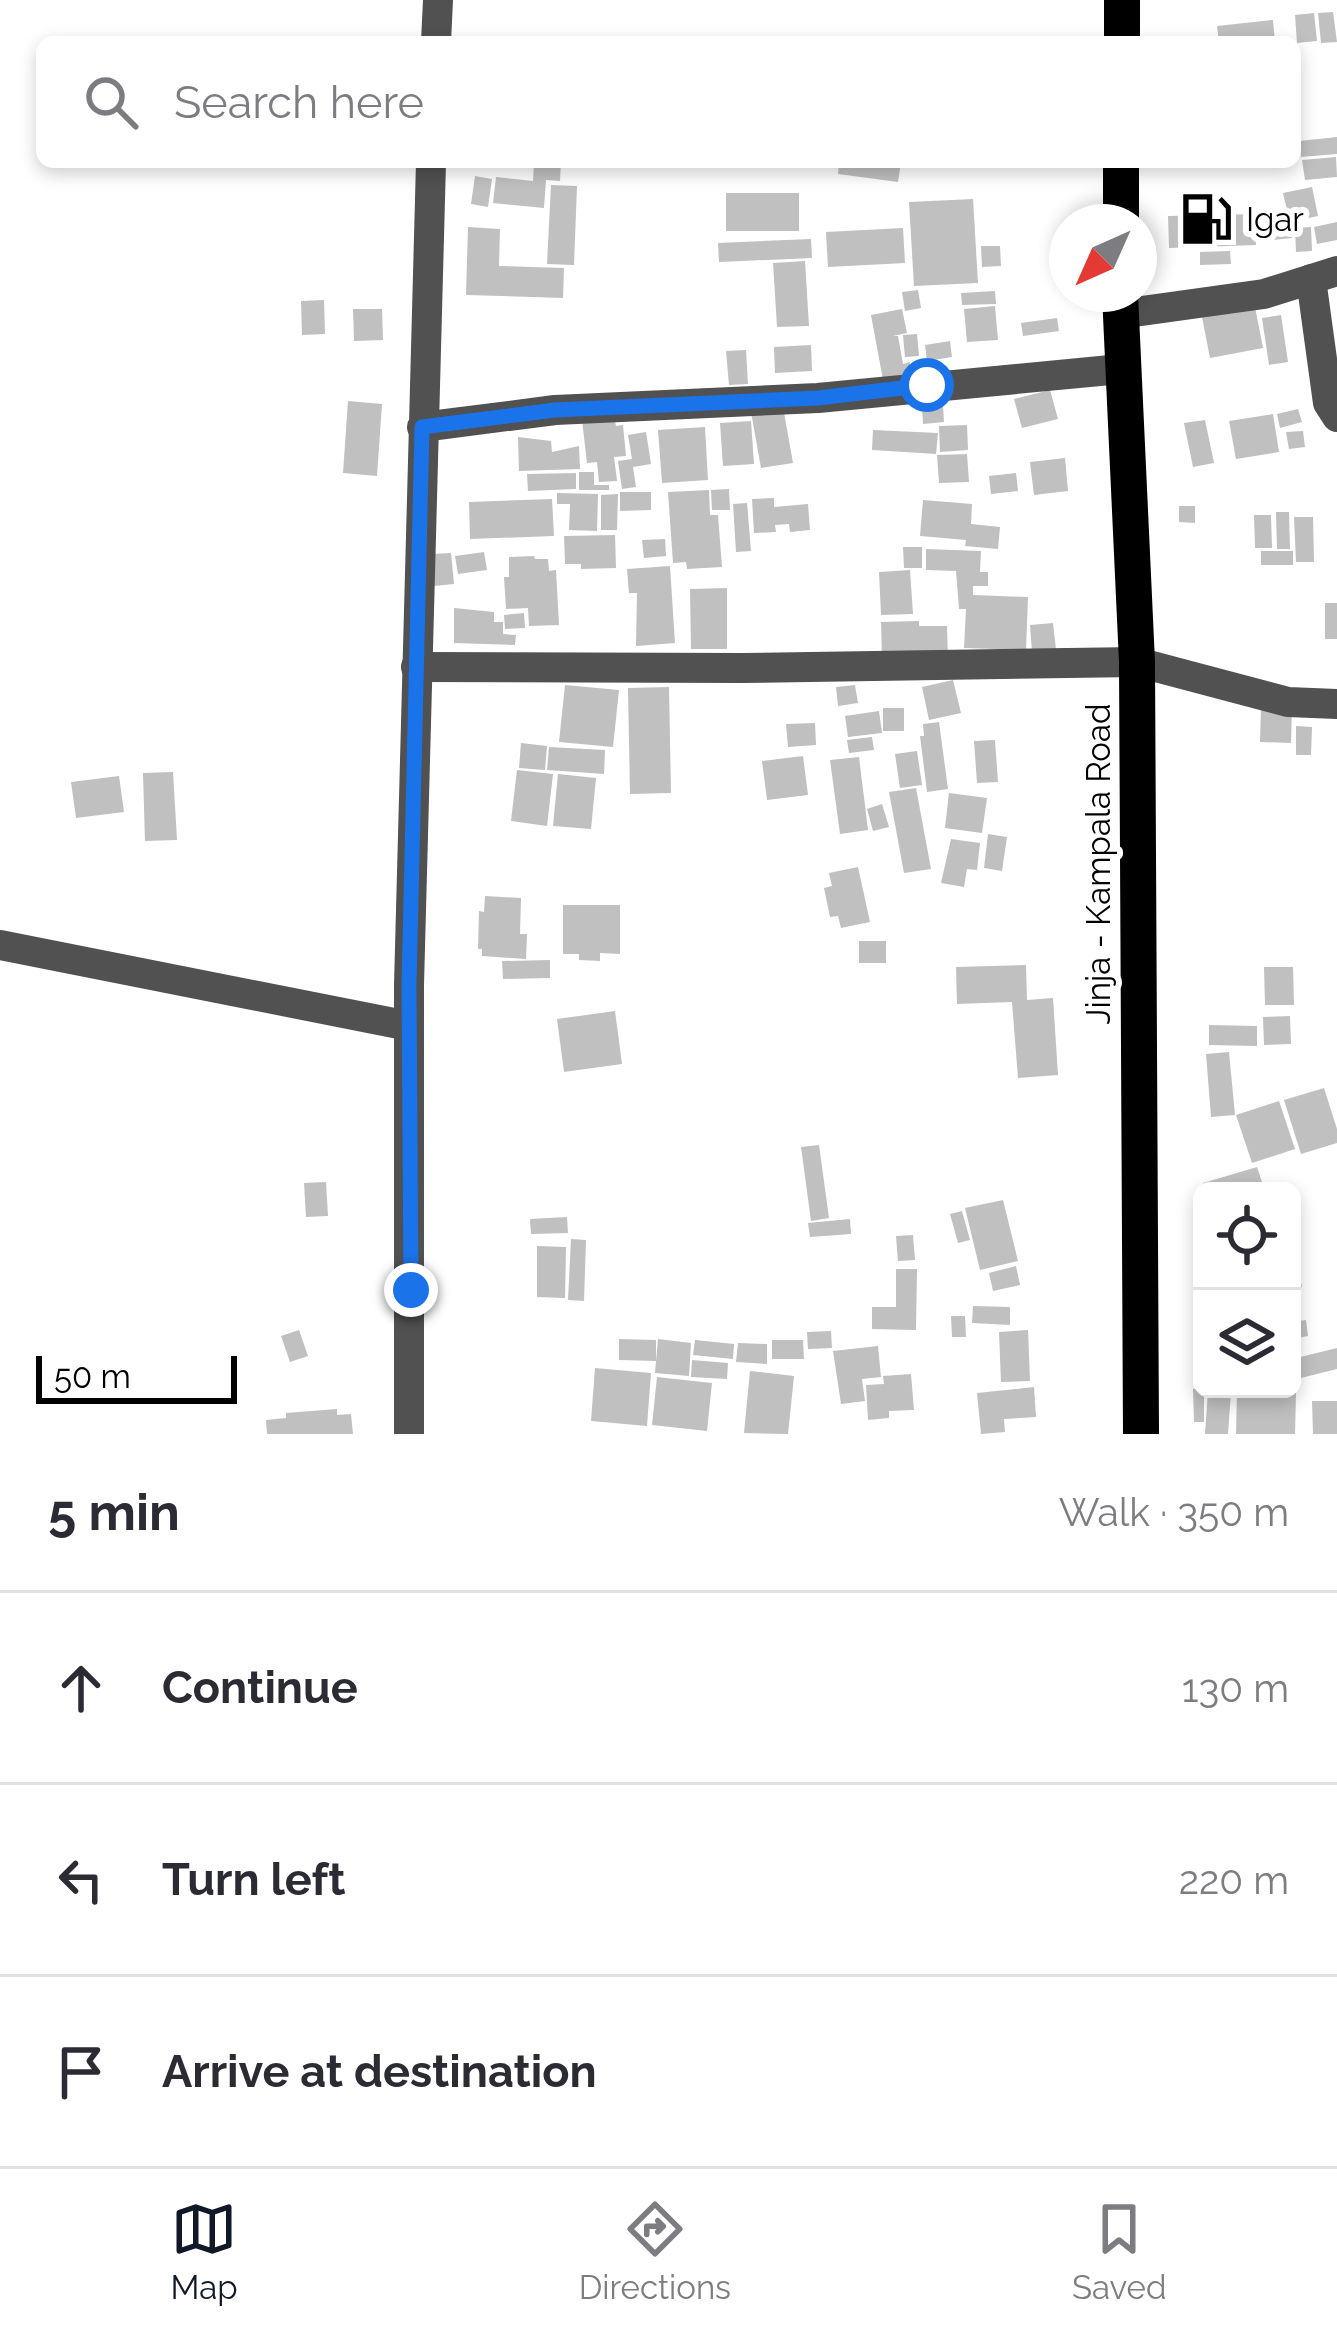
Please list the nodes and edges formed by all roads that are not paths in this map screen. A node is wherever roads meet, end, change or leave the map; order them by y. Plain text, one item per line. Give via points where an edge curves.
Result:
1 (438, 0) edge
2 (1122, 0) edge
3 (436, 36) edge
4 (1121, 36) edge
5 (431, 168) edge
6 (1121, 168) edge
7 (1121, 204) edge
8 (1324, 275) edge
9 (1157, 301) edge
10 (1120, 312) edge
11 (1121, 369) junction
12 (1337, 417) edge
13 (422, 427) junction
14 (1137, 662) junction
15 (416, 667) junction
16 (1337, 704) edge
17 (0, 945) edge
18 (409, 1025) junction
19 (409, 1434) edge
20 (1141, 1434) edge

1 - 3 street
2 - 4 highway
5 - 13 street
6 - 7 highway
8 - 9 street via 1264,294
8 - 12 street via 1328,403
10 - 11 highway, Jinja - Kampala Road
11 - 13 street
11 - 14 highway, Jinja - Kampala Road
13 - 15 street
14 - 15 street
14 - 16 street via 1288,702
14 - 20 highway, Jinja - Kampala Road
15 - 18 street
17 - 18 street
18 - 19 street

